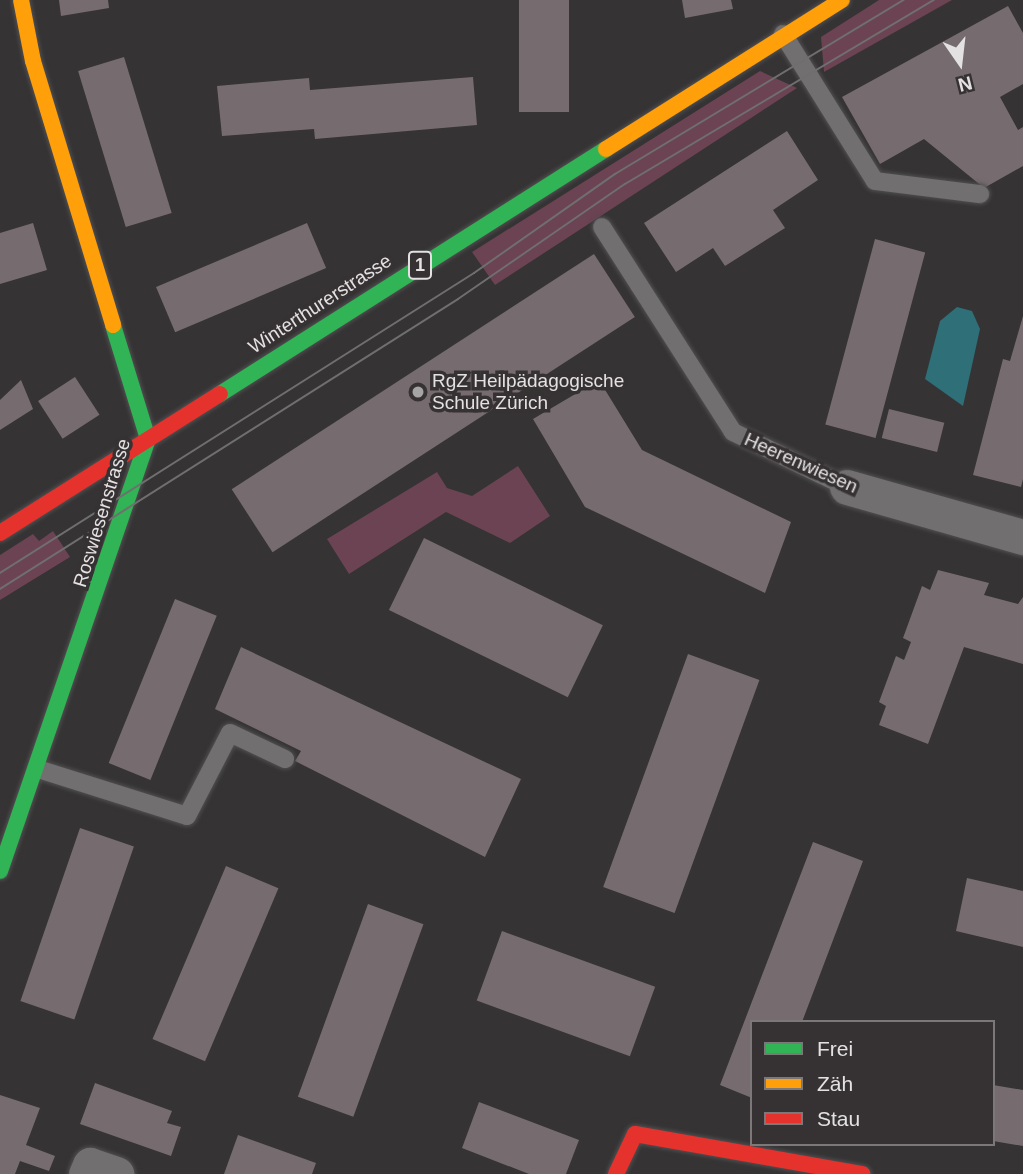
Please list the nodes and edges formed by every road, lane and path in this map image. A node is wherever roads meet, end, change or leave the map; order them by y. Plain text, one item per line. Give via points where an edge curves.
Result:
1 (20, 0) edge
2 (842, 0) edge
3 (783, 34) junction
4 (980, 194) dead end
5 (602, 228) dead end
6 (148, 439) junction
7 (847, 487) joint
8 (0, 533) edge
9 (1023, 537) edge
10 (285, 759) dead end
11 (38, 769) junction
12 (0, 872) edge
13 (86, 1174) edge
14 (116, 1174) edge
15 (616, 1174) edge
16 (863, 1174) edge

1 - 6 street, Roswiesenstrasse via 33,61
2 - 3 street, Winterthurerstrasse / 1
3 - 4 lane via 875,181
3 - 6 street, Winterthurerstrasse / 1
5 - 7 lane, Heerenwiesen via 733,432
6 - 8 street, Winterthurerstrasse / 1
6 - 11 street, Roswiesenstrasse
7 - 9 street, Heerenwiesen
10 - 11 lane via 230,733 187,816
11 - 12 street, Roswiesenstrasse
13 - 14 street via 90,1165
15 - 16 street via 635,1134

